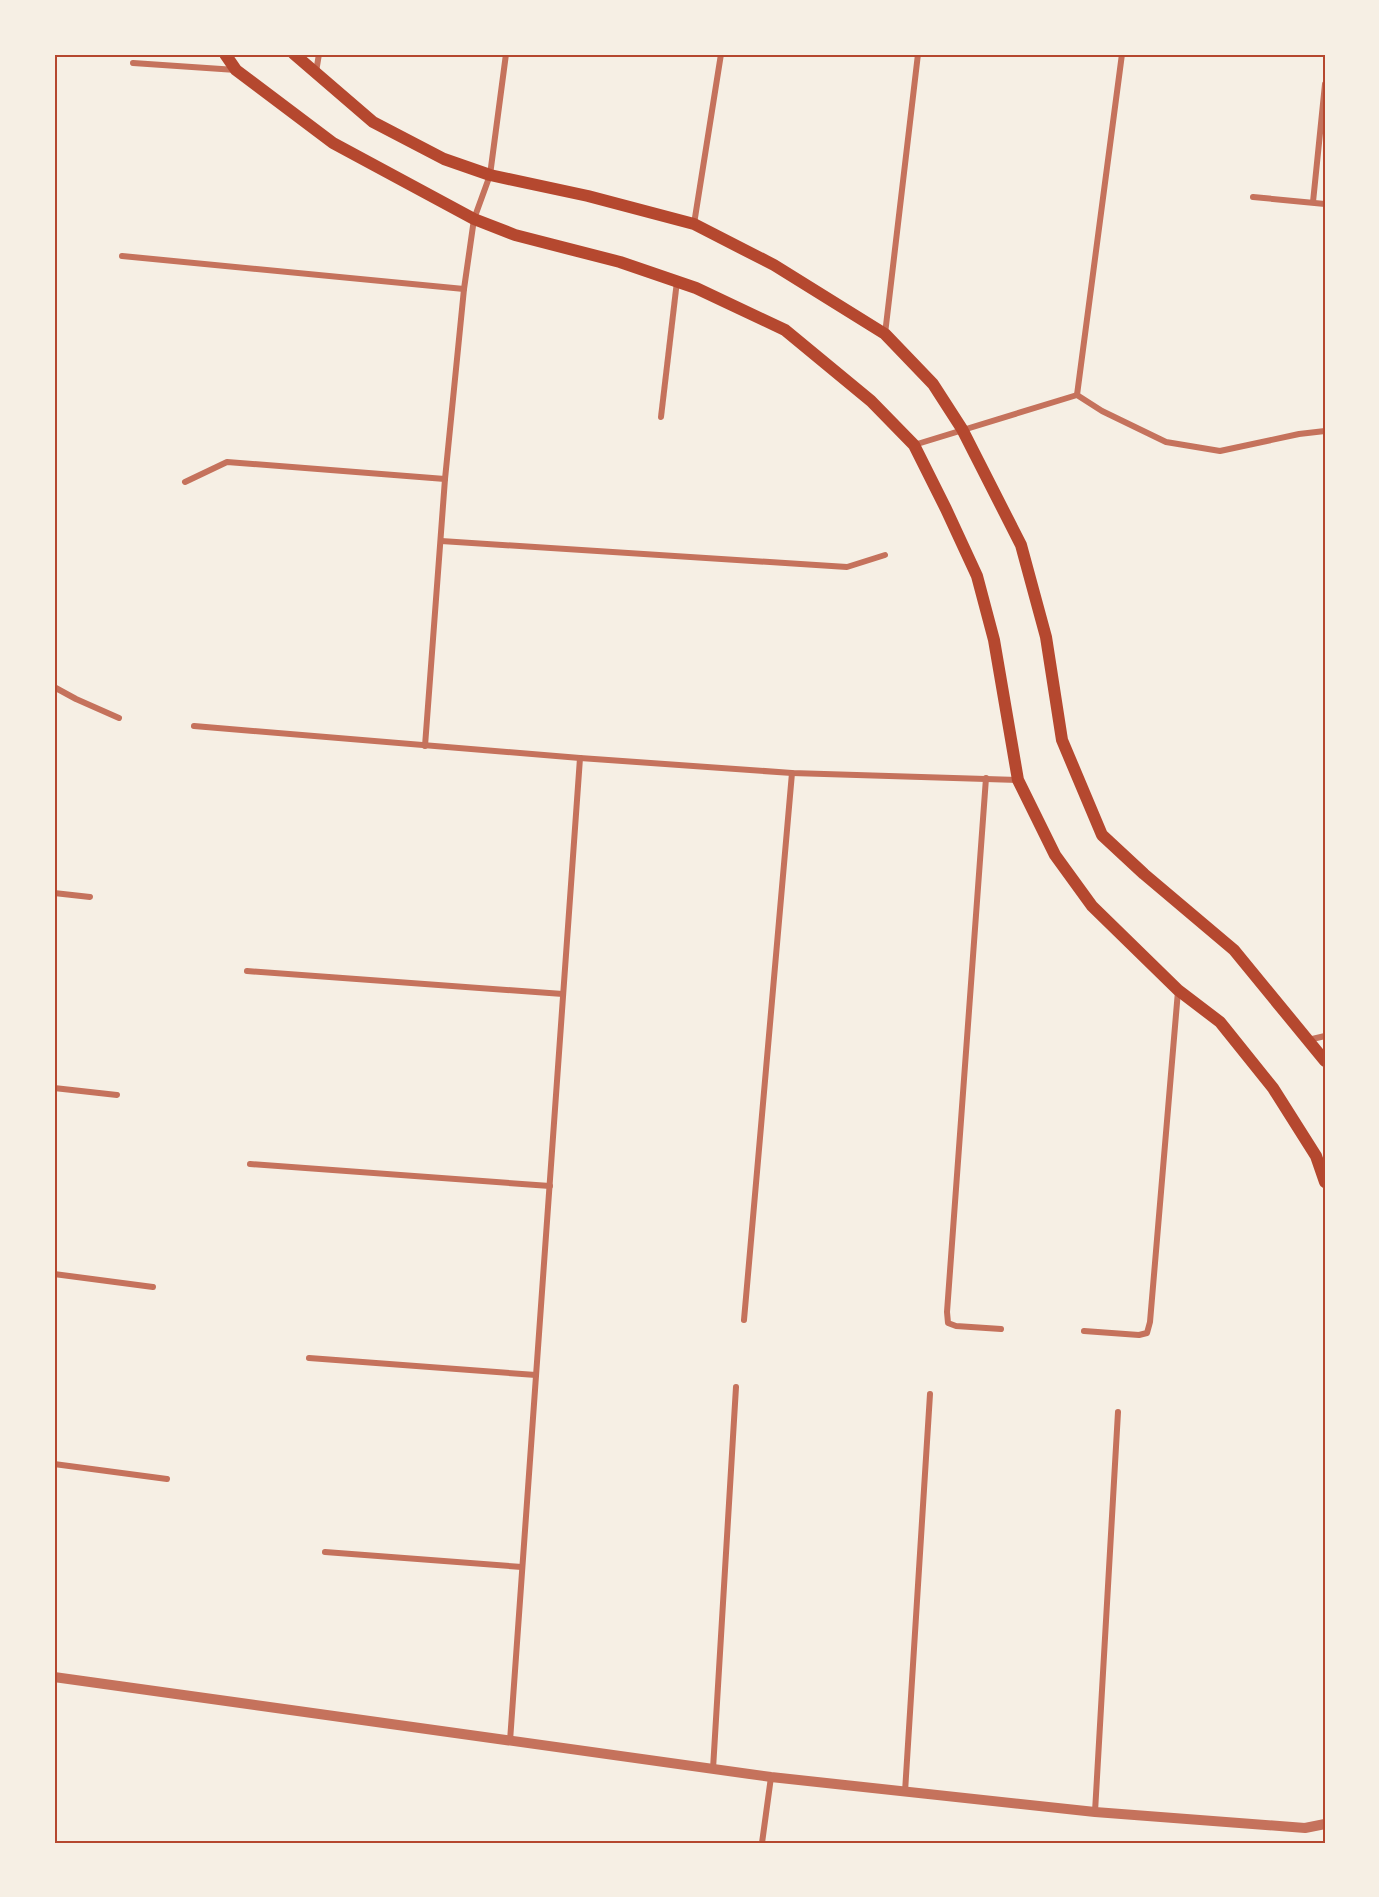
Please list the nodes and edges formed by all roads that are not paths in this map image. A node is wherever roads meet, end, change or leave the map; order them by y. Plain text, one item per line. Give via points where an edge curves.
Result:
1 (225, 54) edge
2 (294, 54) edge
3 (319, 54) edge
4 (506, 54) edge
5 (722, 54) edge
6 (918, 54) edge
7 (1122, 54) edge
8 (134, 63) dead end
9 (236, 70) junction
10 (316, 73) junction
11 (1325, 84) edge
12 (490, 175) junction
13 (1253, 197) dead end
14 (1312, 202) junction
15 (1325, 204) edge
16 (474, 219) junction
17 (694, 224) junction
18 (122, 256) dead end
19 (677, 281) junction
20 (464, 289) junction
21 (885, 334) junction
22 (1077, 395) junction
23 (661, 417) dead end
24 (962, 429) junction
25 (1325, 431) edge
26 (914, 445) junction
27 (446, 479) junction
28 (185, 482) dead end
29 (441, 541) junction
30 (885, 555) dead end
31 (54, 687) edge
32 (119, 718) dead end
33 (194, 726) dead end
34 (424, 746) junction
35 (580, 758) junction
36 (792, 773) junction
37 (986, 778) junction
38 (1018, 780) junction
39 (54, 893) edge
40 (90, 897) dead end
41 (247, 971) dead end
42 (1178, 990) junction
43 (563, 994) junction
44 (1325, 1036) edge
45 (1307, 1040) junction
46 (1325, 1061) edge
47 (54, 1088) edge
48 (117, 1095) dead end
49 (250, 1164) dead end
50 (1325, 1182) edge
51 (550, 1186) junction
52 (54, 1274) edge
53 (153, 1287) dead end
54 (744, 1320) dead end
55 (1001, 1329) dead end
56 (1084, 1331) dead end
57 (309, 1358) dead end
58 (536, 1375) junction
59 (736, 1387) dead end
60 (930, 1394) dead end
61 (1118, 1412) dead end
62 (54, 1464) edge
63 (167, 1479) dead end
64 (325, 1552) dead end
65 (522, 1567) junction
66 (54, 1677) edge
67 (510, 1742) junction
68 (712, 1770) junction
69 (771, 1777) junction
70 (905, 1792) junction
71 (1095, 1812) junction
72 (1325, 1824) edge
73 (762, 1843) edge

1 - 9 main road
2 - 10 main road
3 - 10 street
4 - 12 street
5 - 17 street
6 - 21 street
7 - 22 street
8 - 9 street
9 - 16 main road via 333,143
10 - 12 main road via 373,122 444,159
11 - 14 street
12 - 16 street
12 - 17 main road
13 - 14 street
14 - 15 street
16 - 19 main road via 515,235
16 - 20 street
17 - 21 main road via 774,265
18 - 20 street
19 - 23 street
19 - 26 main road via 785,330 871,401
20 - 27 street
21 - 24 main road via 933,384
22 - 24 street
22 - 25 street via 1166,442 1220,451
24 - 26 street
24 - 45 main road via 1021,545 1046,637 1062,740 1102,835 1234,950
26 - 38 main road via 977,576 994,640
27 - 28 street via 227,462
27 - 29 street
29 - 30 street via 847,567
29 - 34 street
31 - 32 street
33 - 34 street
34 - 35 street
35 - 36 street
35 - 43 street
36 - 37 street
36 - 54 street
37 - 38 street
37 - 55 street via 947,1312 948,1323 956,1326
38 - 42 main road via 1055,855 1092,906
39 - 40 street
41 - 43 street
42 - 50 main road via 1220,1022 1274,1088 1316,1156
42 - 56 street via 1147,1333
43 - 51 street
44 - 45 street
45 - 46 main road
47 - 48 street
49 - 51 street
51 - 58 street
52 - 53 street
57 - 58 street
58 - 65 street
59 - 68 street
60 - 70 street
61 - 71 street
62 - 63 street
64 - 65 street
65 - 67 street
66 - 67 street
67 - 68 street
68 - 69 street
69 - 70 street
69 - 73 street
70 - 71 street
71 - 72 street via 1305,1828

